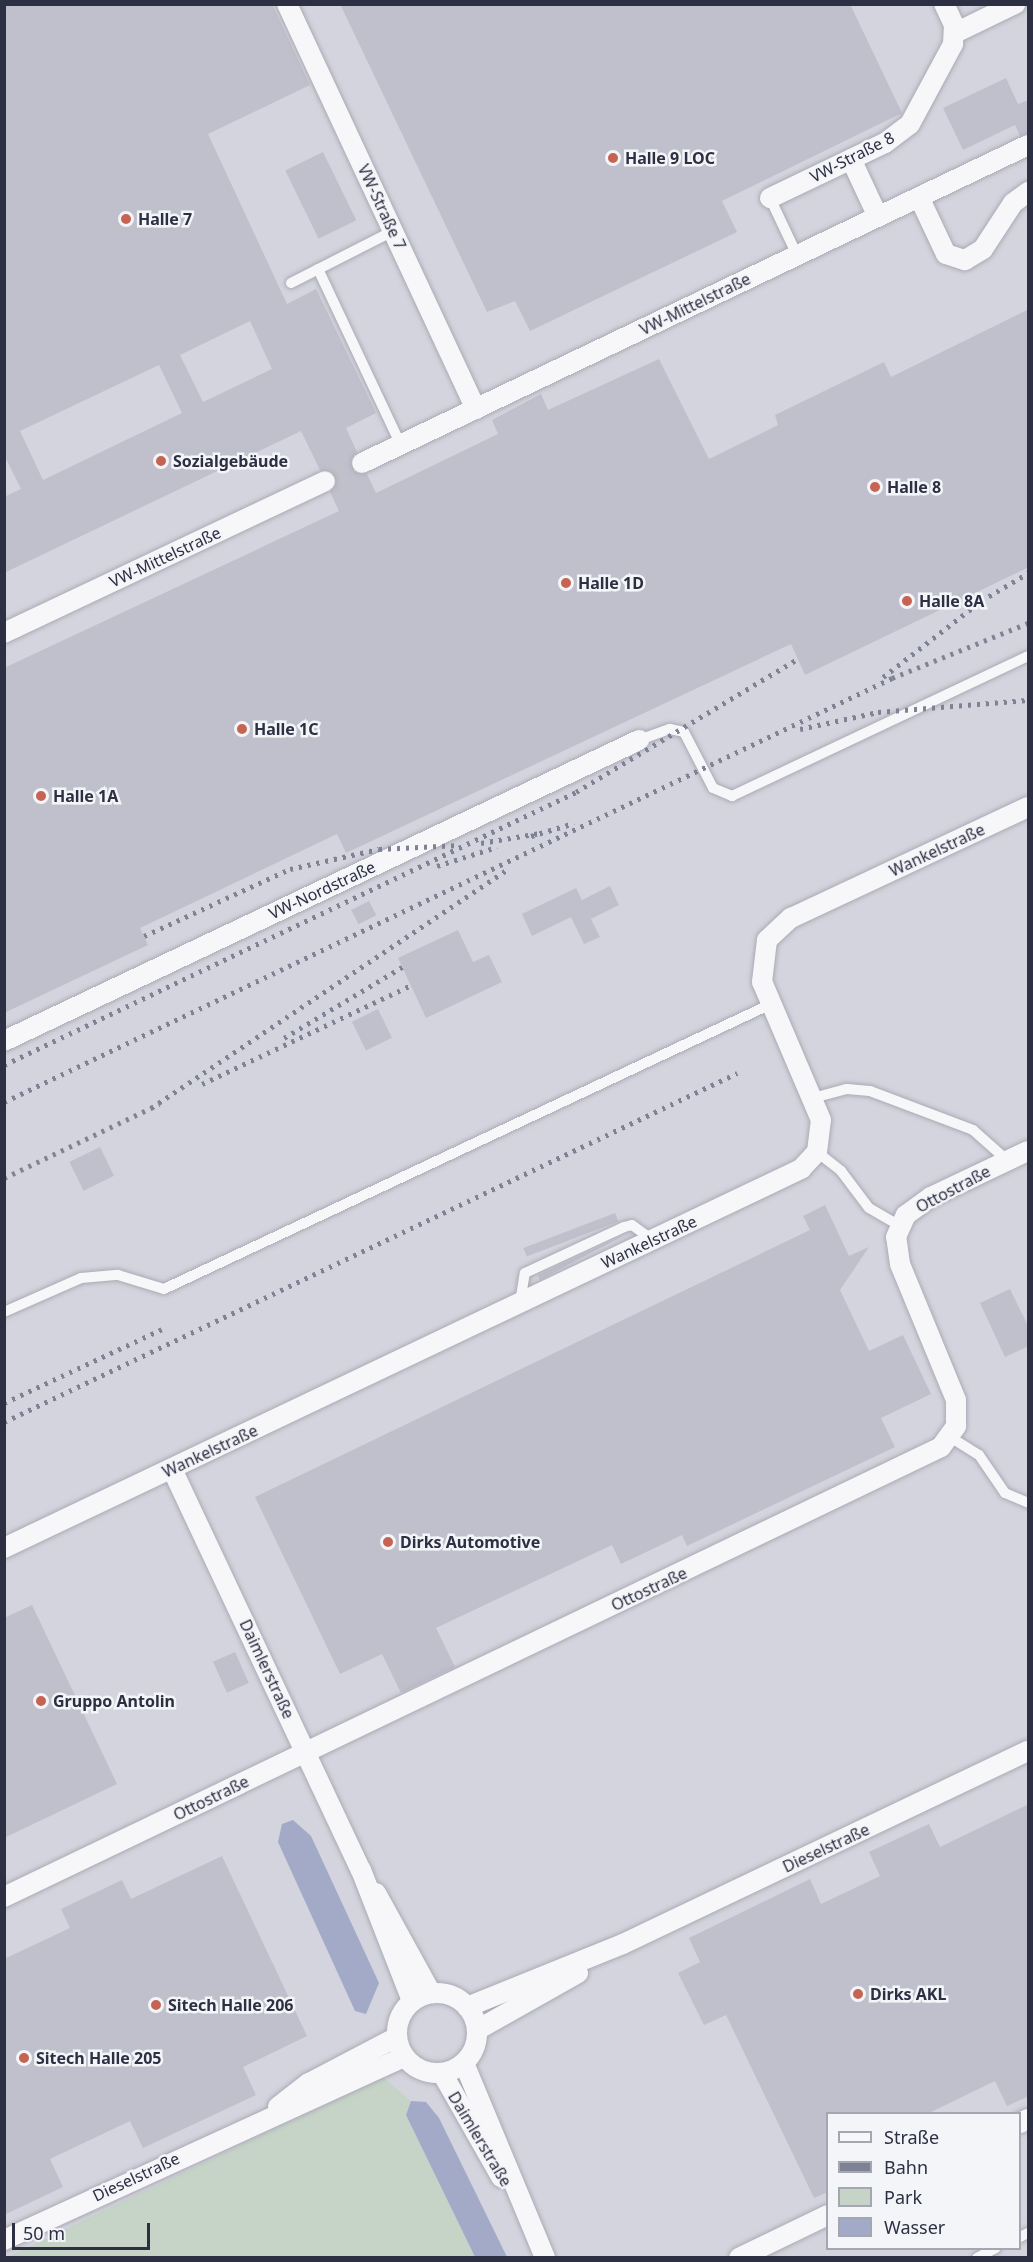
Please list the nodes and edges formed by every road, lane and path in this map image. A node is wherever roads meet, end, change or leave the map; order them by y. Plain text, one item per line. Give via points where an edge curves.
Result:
1 (287, 4) edge
2 (944, 4) edge
3 (1015, 4) edge
4 (955, 33) junction
5 (1029, 145) edge
6 (850, 159) junction
7 (1029, 192) edge
8 (919, 197) junction
9 (770, 198) joint
10 (878, 217) junction
11 (393, 231) junction
12 (797, 255) junction
13 (318, 269) junction
14 (291, 283) dead end
15 (476, 409) junction
16 (401, 445) junction
17 (362, 463) tunnel mouth
18 (325, 481) tunnel mouth
19 (4, 633) edge
20 (1029, 656) edge
21 (639, 740) joint
22 (1029, 807) edge
23 (769, 1005) junction
24 (4, 1041) edge
25 (813, 1098) junction
26 (1029, 1151) edge
27 (817, 1152) junction
28 (1008, 1161) junction
29 (899, 1225) junction
30 (4, 1312) edge
31 (951, 1437) junction
32 (172, 1469) junction
33 (1029, 1503) edge
34 (4, 1548) edge
35 (1029, 1751) edge
36 (306, 1752) junction
37 (361, 1870) junction
38 (4, 1898) edge
39 (623, 1944) junction
40 (431, 1994) junction
41 (412, 2001) junction
42 (467, 2007) junction
43 (477, 2030) junction
44 (397, 2037) junction
45 (404, 2057) junction
46 (464, 2063) junction
47 (441, 2073) junction
48 (268, 2115) junction
49 (520, 2205) junction
50 (826, 2216) edge
51 (4, 2240) edge
52 (992, 2250) edge
53 (545, 2258) edge
54 (739, 2258) edge
55 (976, 2258) edge

1 - 11 street, VW-Straße 7
2 - 4 street
3 - 4 street
4 - 6 street, VW-Straße 8 via 910,124
5 - 8 street, VW-Mittelstraße
6 - 9 street, VW-Straße 8
6 - 10 street
7 - 8 street via 1013,203 983,249 965,260 946,254
8 - 10 street, VW-Mittelstraße
9 - 12 lane
10 - 12 street, VW-Mittelstraße
11 - 13 lane
11 - 15 street, VW-Straße 7
12 - 15 street, VW-Mittelstraße
13 - 14 lane
13 - 16 lane
15 - 16 street, VW-Mittelstraße
16 - 17 street, VW-Mittelstraße
18 - 19 street, VW-Mittelstraße
20 - 21 lane via 732,796 713,788 684,732 670,729
21 - 24 street, VW-Nordstraße
22 - 23 street, Wankelstraße via 777,928 767,940 760,967
23 - 25 street, Wankelstraße
23 - 30 lane via 164,1289 118,1275 81,1278
25 - 27 street, Wankelstraße via 822,1132
25 - 28 lane via 847,1089 870,1092 973,1130
26 - 28 street, Ottostraße
27 - 29 lane via 841,1171 869,1208
27 - 32 street, Wankelstraße via 791,1174
28 - 29 street, Ottostraße via 931,1197
29 - 31 street, Ottostraße via 900,1264 956,1400
31 - 33 lane via 979,1455 1005,1493
31 - 36 street, Ottostraße via 931,1455
32 - 34 street, Wankelstraße
32 - 36 street, Daimlerstraße
35 - 39 street, Dieselstraße
36 - 37 street, Daimlerstraße
36 - 38 street, Ottostraße
37 - 40 street, Daimlerstraße
37 - 41 street, Daimlerstraße
39 - 42 street, Dieselstraße
39 - 43 street, Dieselstraße
40 - 41 street
40 - 42 street via 451,1995
41 - 44 street via 400,2017
42 - 43 street
43 - 46 street
44 - 45 street
44 - 48 street, Dieselstraße via 309,2083
45 - 47 street, Daimlerstraße via 425,2071
45 - 48 street, Dieselstraße via 317,2099
46 - 47 street, Daimlerstraße
46 - 49 street, Daimlerstraße
47 - 49 street, Daimlerstraße
48 - 51 street, Dieselstraße
49 - 53 street, Daimlerstraße
50 - 54 street
52 - 55 lane

